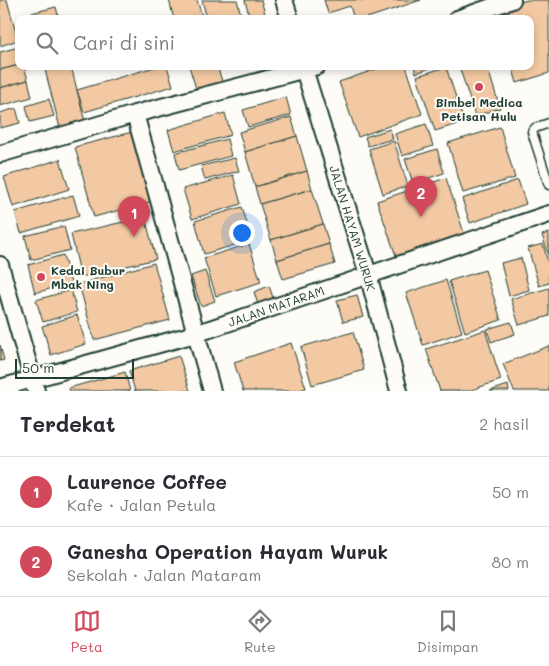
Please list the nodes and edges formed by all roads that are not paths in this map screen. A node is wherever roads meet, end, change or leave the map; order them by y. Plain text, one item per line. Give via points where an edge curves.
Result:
1 (284, 0) edge
2 (512, 0) edge
3 (484, 9) edge
4 (289, 15) edge
5 (468, 15) edge
6 (300, 70) edge
7 (309, 70) edge
8 (135, 114) junction
9 (549, 123) edge
10 (0, 154) edge
11 (549, 186) edge
12 (549, 214) edge
13 (0, 265) edge
14 (368, 274) junction
15 (195, 334) junction
16 (35, 385) edge
17 (0, 388) edge
18 (212, 391) edge
19 (400, 391) edge

1 - 4 street
2 - 3 street
3 - 5 street
6 - 8 street
7 - 14 street, JALAN HAYAM WURUK
8 - 10 street
8 - 15 street
9 - 11 lane via 532,132
12 - 14 street, JALAN MATARAM
13 - 16 street
14 - 15 street, JALAN MATARAM
14 - 19 street, JALAN HAYAM WURUK
15 - 16 street, JALAN MATARAM
15 - 18 street
16 - 17 street, JALAN MATARAM

